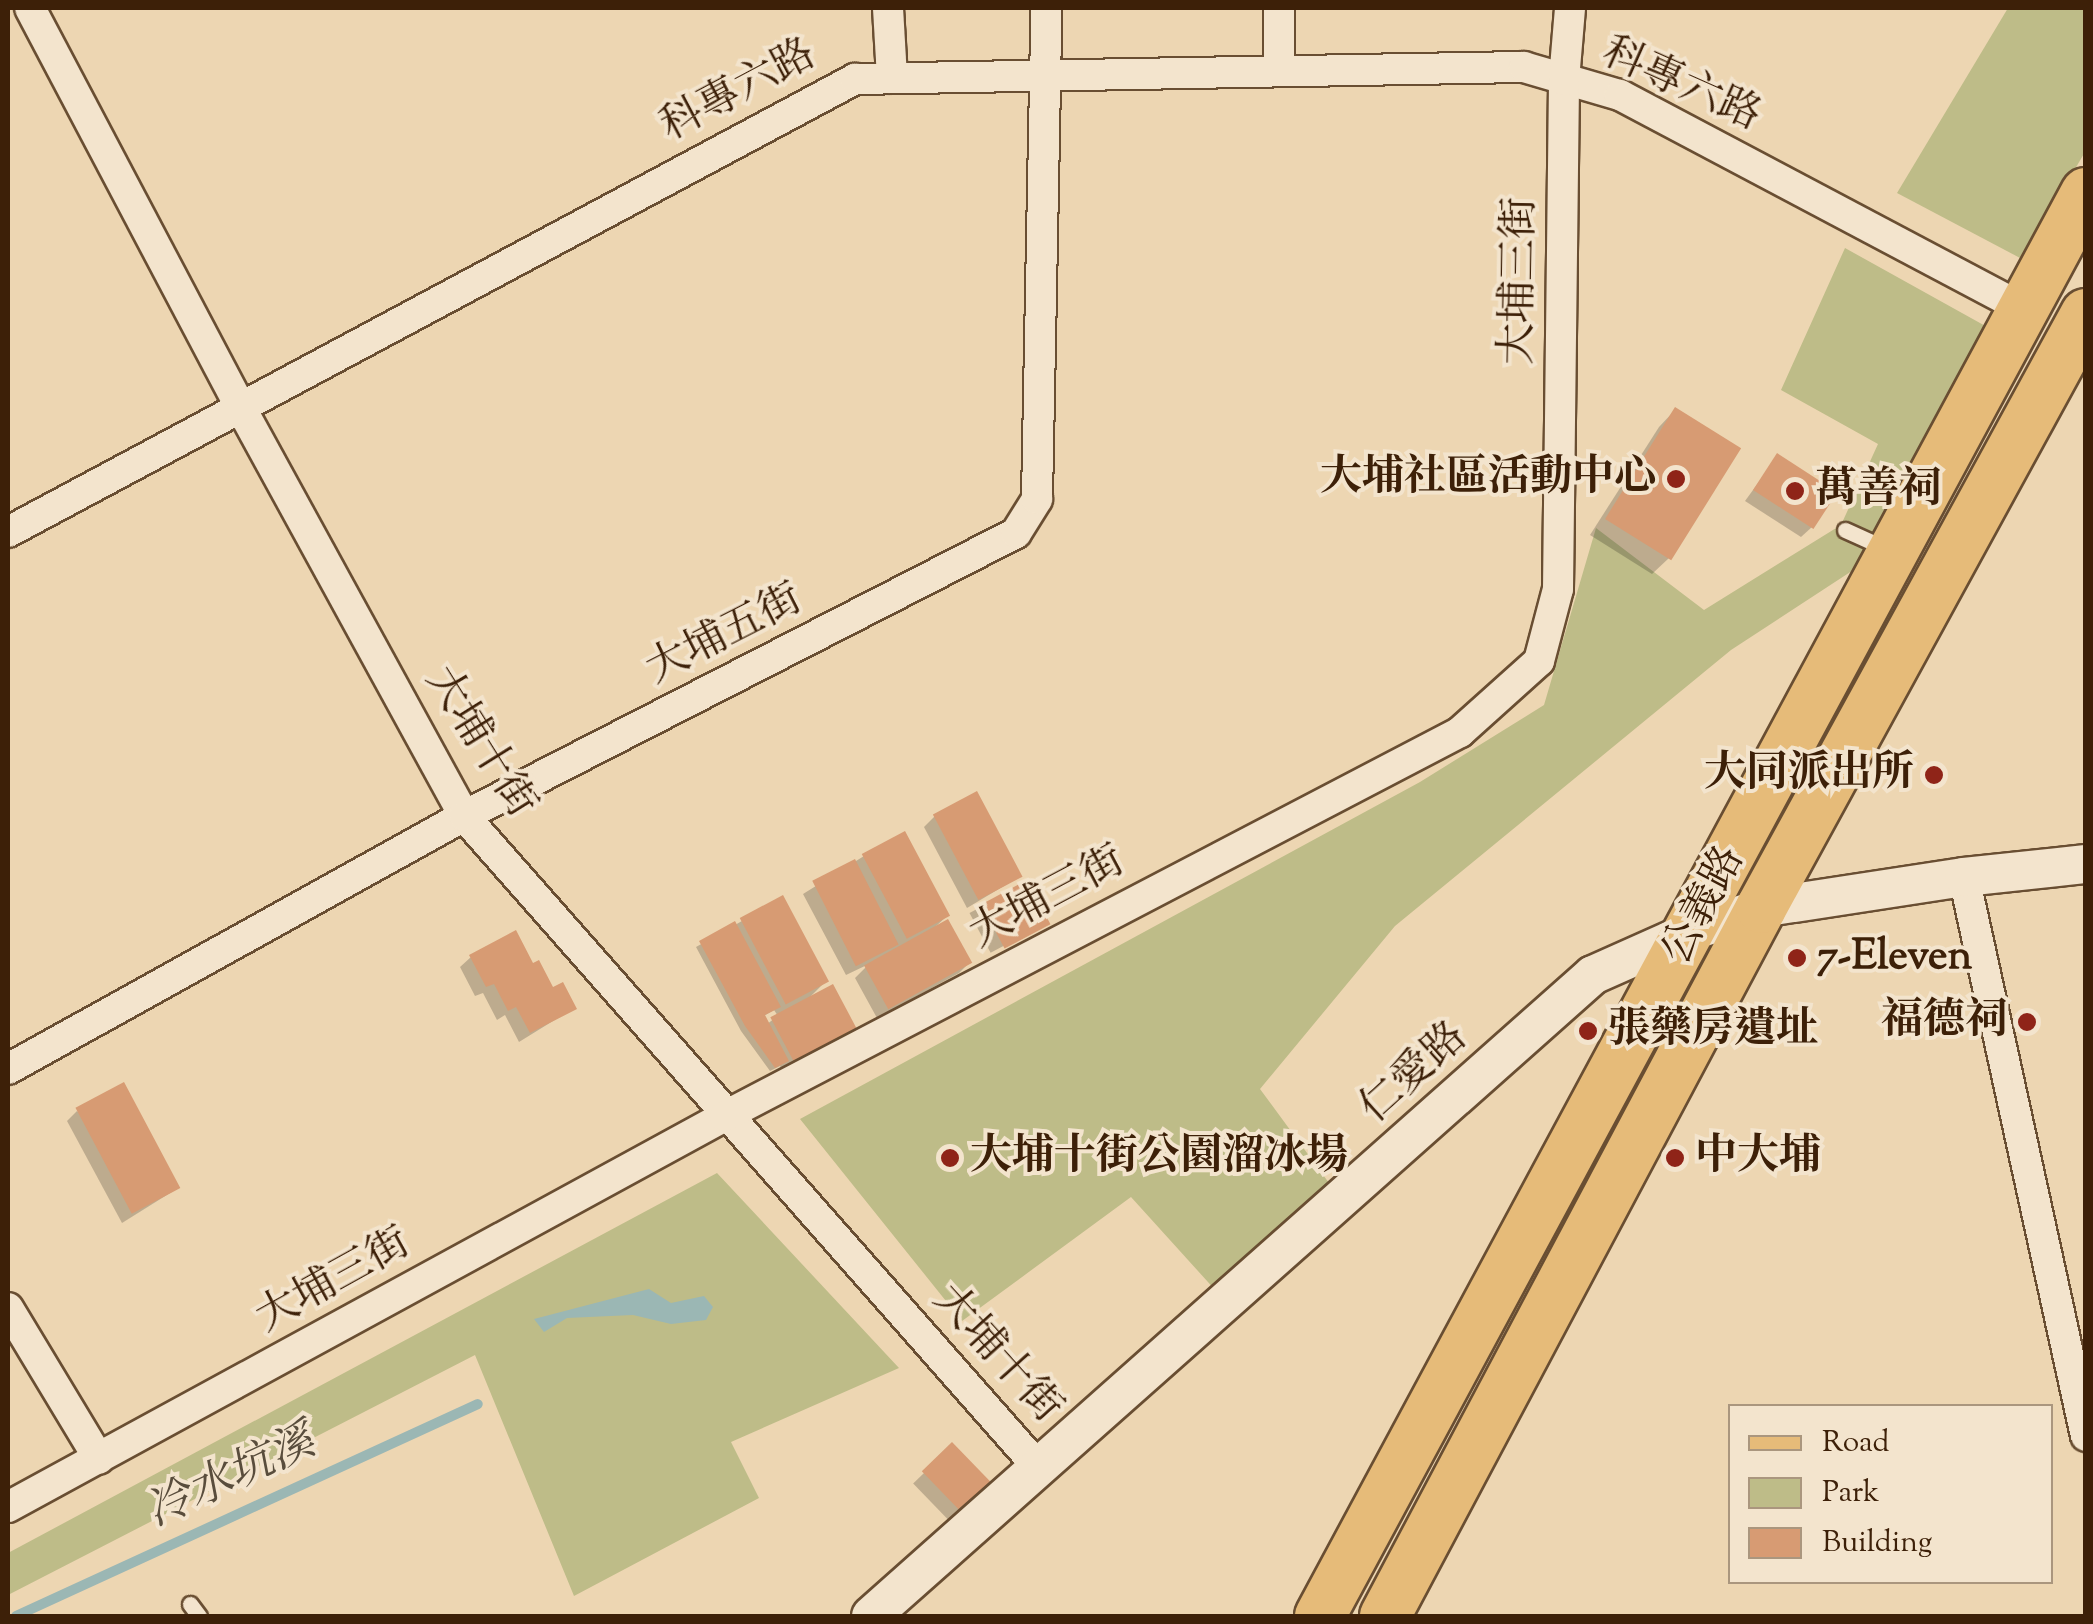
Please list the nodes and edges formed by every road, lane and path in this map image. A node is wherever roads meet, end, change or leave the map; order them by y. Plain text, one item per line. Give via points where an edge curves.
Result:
1 (30, 8) edge
2 (888, 8) edge
3 (1046, 8) edge
4 (1279, 8) edge
5 (1570, 8) edge
6 (1279, 71) junction
7 (1046, 75) junction
8 (892, 78) junction
9 (1564, 80) junction
10 (2086, 193) edge
11 (2021, 308) junction
12 (2086, 314) edge
13 (242, 410) junction
14 (1845, 530) dead end
15 (8, 532) edge
16 (1892, 552) junction
17 (464, 816) junction
18 (2086, 864) edge
19 (1964, 877) junction
20 (1761, 908) junction
21 (1692, 932) junction
22 (8, 1069) edge
23 (725, 1116) junction
24 (8, 1308) edge
25 (2086, 1436) edge
26 (99, 1459) junction
27 (1040, 1469) junction
28 (8, 1507) edge
29 (871, 1616) edge
30 (1320, 1616) edge
31 (1386, 1616) edge

1 - 13 street, 大埔十街
2 - 8 street
3 - 7 street, 大埔五街
4 - 6 street
5 - 9 street, 大埔三街
6 - 7 street, 科專六路
6 - 9 street, 科專六路 via 1524,67
7 - 8 street, 科專六路
7 - 17 street, 大埔五街 via 1037,498 1016,533
8 - 13 street, 科專六路 via 855,79 284,381
9 - 11 street, 科專六路 via 1620,96
9 - 23 street, 大埔三街 via 1558,588 1539,661 1460,732
10 - 11 main road, 公義路
11 - 16 main road, 公義路
12 - 20 main road, 公義路
13 - 15 street, 科專六路
13 - 17 street, 大埔十街
14 - 16 lane
16 - 21 main road, 公義路
17 - 22 street, 大埔五街
17 - 23 street, 大埔十街
18 - 19 street, 仁愛路
19 - 20 street, 仁愛路
19 - 25 street
20 - 21 street, 仁愛路
20 - 31 main road, 公義路
21 - 27 street, 仁愛路 via 1593,975
21 - 30 main road, 公義路
23 - 26 street, 大埔三街
23 - 27 street, 大埔十街
24 - 26 street
26 - 28 street, 大埔三街
27 - 29 street, 仁愛路

